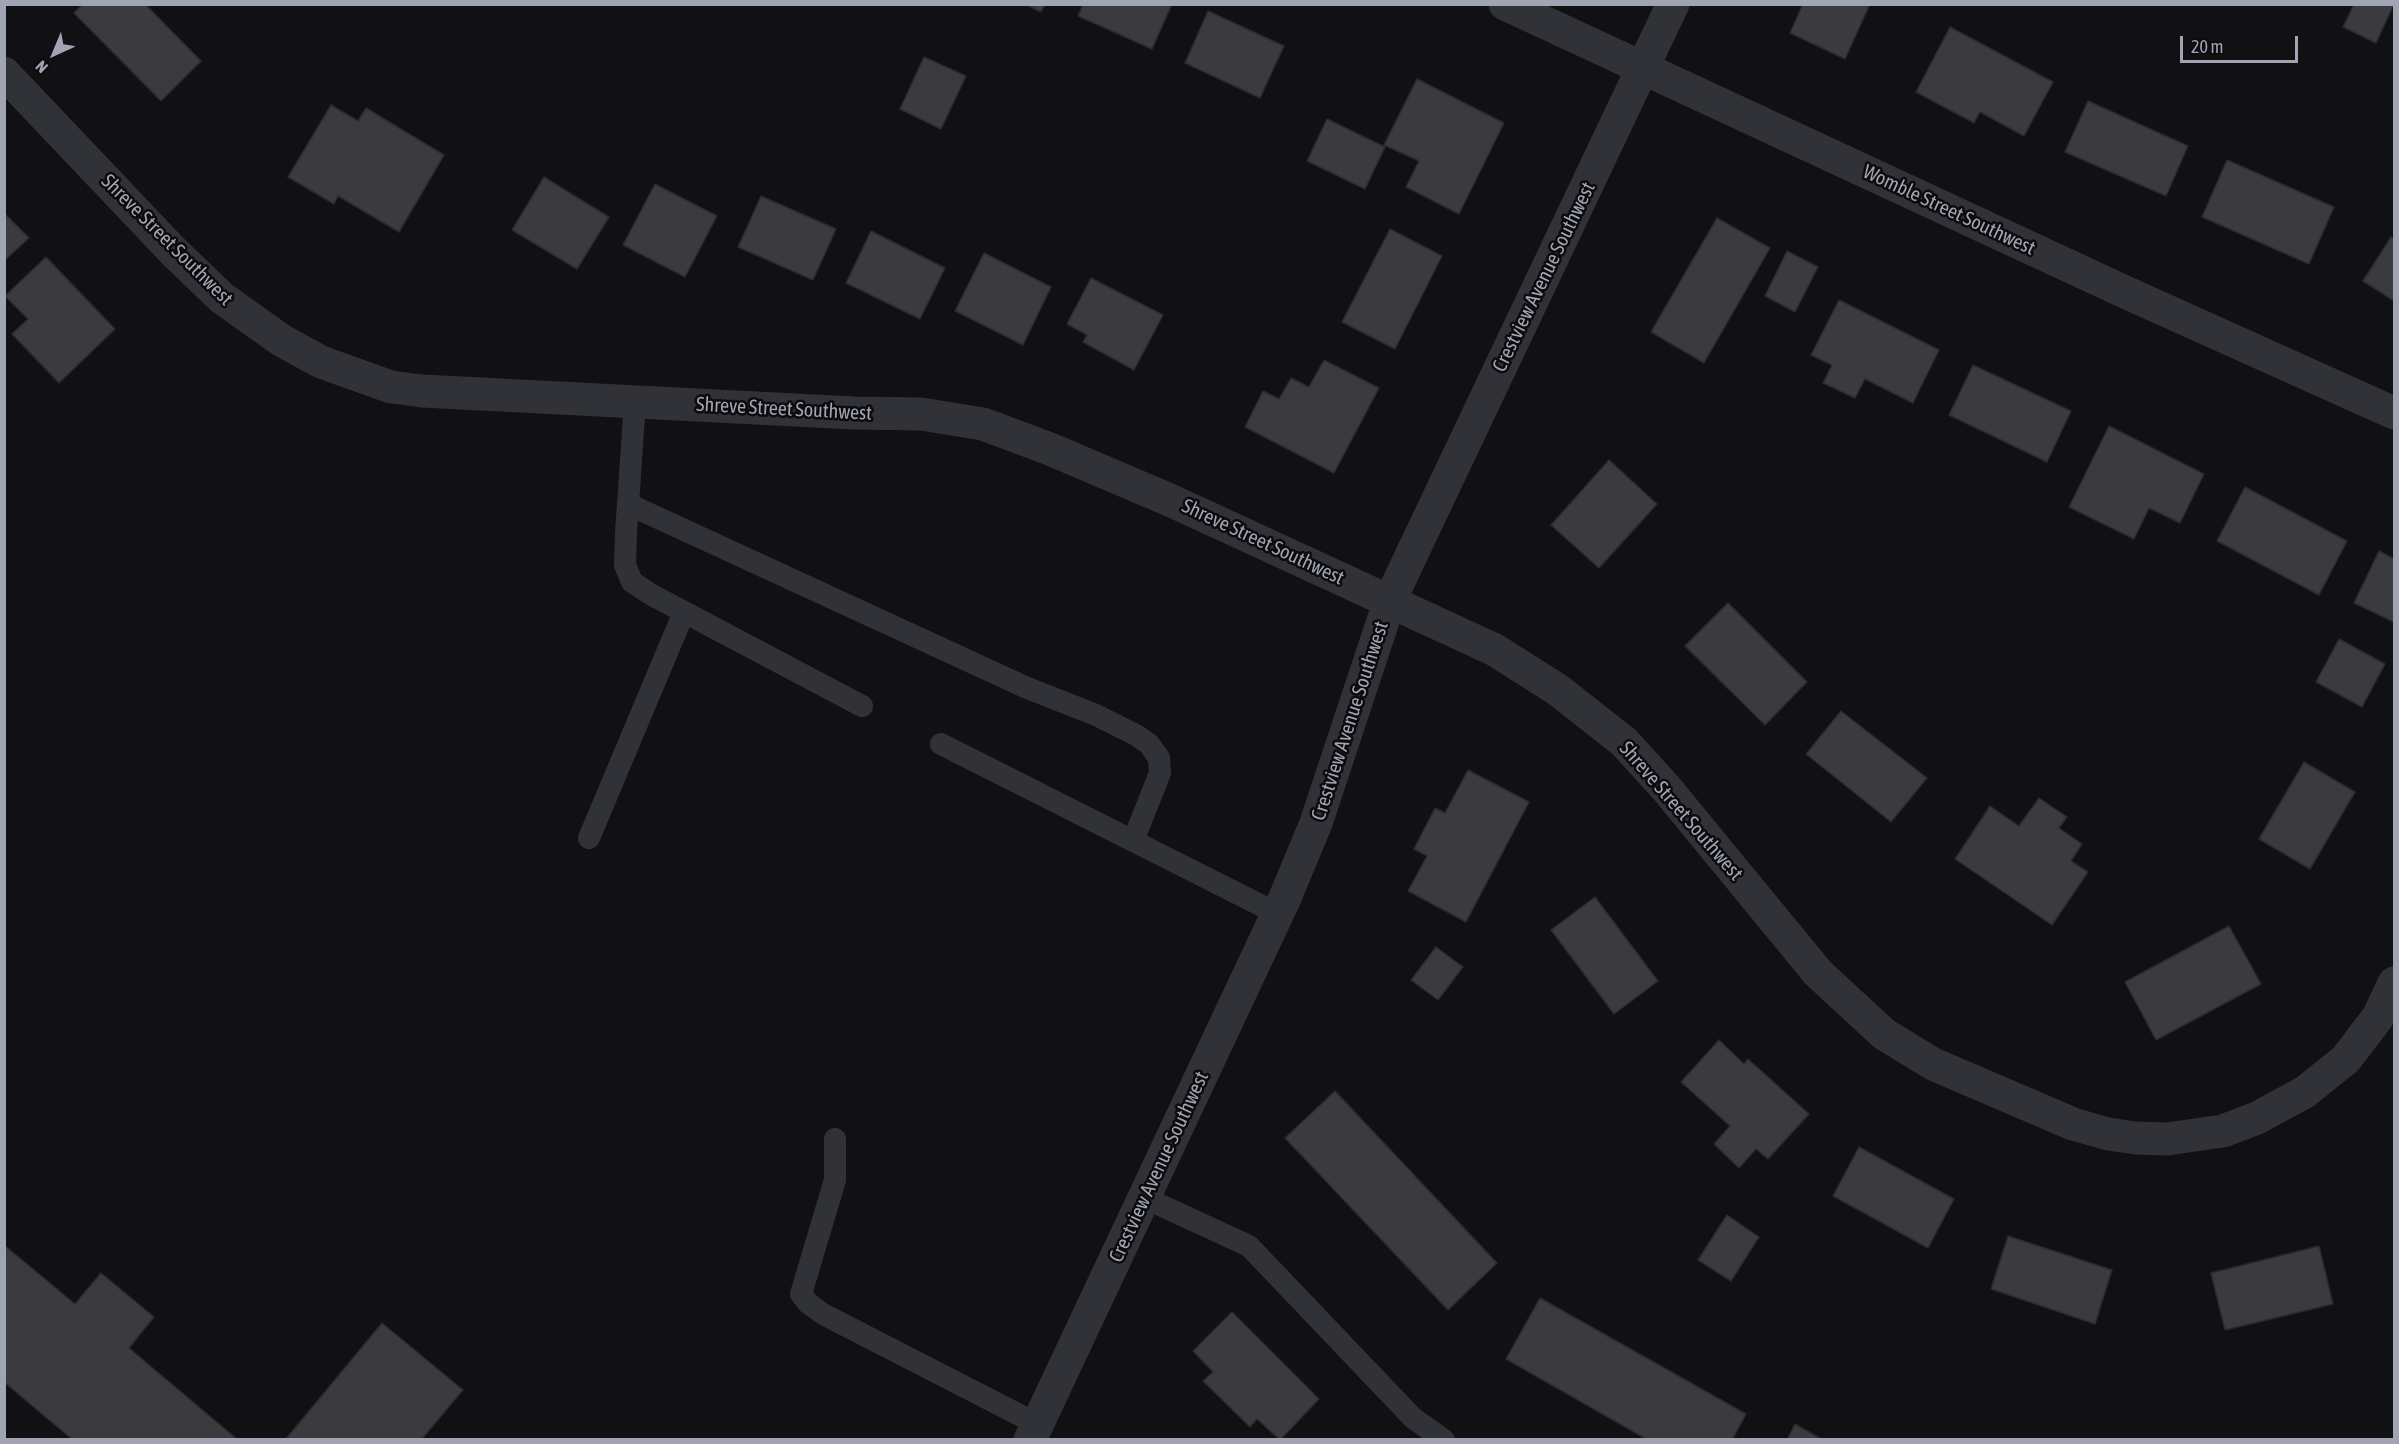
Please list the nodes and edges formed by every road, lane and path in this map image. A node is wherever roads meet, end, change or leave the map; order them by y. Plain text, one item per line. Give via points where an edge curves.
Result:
1 (1505, 4) edge
2 (1673, 4) edge
3 (1644, 68) junction
4 (4, 73) edge
5 (635, 402) junction
6 (2394, 413) edge
7 (628, 504) junction
8 (1390, 600) junction
9 (684, 612) junction
10 (862, 706) dead end
11 (941, 744) dead end
12 (589, 838) dead end
13 (1133, 841) junction
14 (1278, 914) junction
15 (2394, 983) edge
16 (835, 1139) dead end
17 (1145, 1198) junction
18 (1034, 1432) edge
19 (1444, 1440) edge

1 - 3 street, Womble Street Southwest
2 - 3 street, Crestview Avenue Southwest
3 - 6 street, Womble Street Southwest
3 - 8 street, Crestview Avenue Southwest
4 - 5 street, Shreve Street Southwest via 173,251 222,297 281,340 321,362 391,387 422,391
5 - 7 lane
5 - 8 street, Shreve Street Southwest via 921,414 983,424 1172,501
7 - 9 lane via 625,566 632,582
7 - 13 lane via 1136,735 1159,758 1160,773
8 - 14 street, Crestview Avenue Southwest via 1316,823
8 - 15 street, Shreve Street Southwest via 1495,650 1558,690 1624,742 1818,973 1884,1034 1933,1064 2073,1124 2118,1136 2167,1139 2223,1131 2257,1118 2304,1092 2346,1059 2379,1017
9 - 10 lane
9 - 12 lane
11 - 13 lane
13 - 14 lane
14 - 17 street, Crestview Avenue Southwest
16 - 18 lane via 835,1180 801,1294 823,1314
17 - 18 street, Crestview Avenue Southwest
17 - 19 lane via 1249,1246 1413,1418

